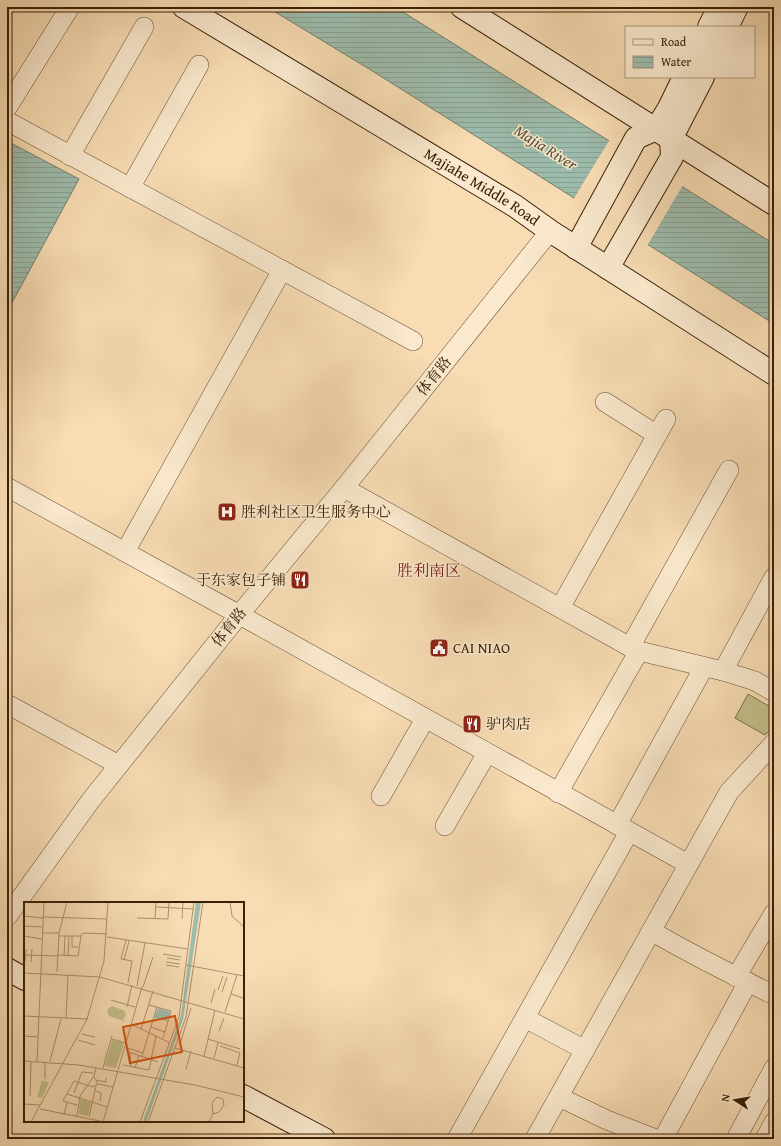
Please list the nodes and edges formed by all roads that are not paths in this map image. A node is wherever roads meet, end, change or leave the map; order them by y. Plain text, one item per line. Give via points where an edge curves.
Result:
1 (70, 7) edge
2 (184, 7) edge
3 (462, 7) edge
4 (719, 7) edge
5 (737, 7) edge
6 (710, 26) edge
7 (728, 26) edge
8 (144, 27) dead end
9 (198, 65) dead end
10 (684, 78) edge
11 (702, 78) edge
12 (7, 108) edge
13 (7, 121) edge
14 (666, 142) junction
15 (70, 156) junction
16 (130, 188) junction
17 (774, 204) edge
18 (550, 231) junction
19 (578, 244) junction
20 (611, 263) junction
21 (282, 270) junction
22 (413, 341) dead end
23 (774, 374) edge
24 (605, 402) dead end
25 (666, 419) dead end
26 (657, 435) junction
27 (729, 470) dead end
28 (7, 488) edge
29 (344, 488) junction
30 (125, 552) junction
31 (774, 577) edge
32 (560, 608) junction
33 (239, 614) junction
34 (634, 649) junction
35 (704, 667) junction
36 (723, 671) junction
37 (774, 692) edge
38 (7, 704) edge
39 (425, 719) junction
40 (774, 743) edge
41 (487, 753) junction
42 (119, 765) junction
43 (558, 793) junction
44 (381, 796) dead end
45 (445, 826) dead end
46 (623, 828) junction
47 (688, 864) junction
48 (774, 913) edge
49 (7, 917) edge
50 (651, 930) junction
51 (7, 969) edge
52 (24, 978) edge
53 (742, 980) junction
54 (774, 995) edge
55 (525, 1018) junction
56 (585, 1050) junction
57 (774, 1068) edge
58 (559, 1096) junction
59 (244, 1097) edge
60 (774, 1122) edge
61 (324, 1139) edge
62 (457, 1139) edge
63 (535, 1139) edge
64 (656, 1139) edge
65 (663, 1139) edge
66 (736, 1139) edge
67 (765, 1139) edge

1 - 12 street
2 - 18 street, Majiahe Middle Road via 515,206
3 - 14 street
4 - 6 street
5 - 7 street
8 - 15 street
9 - 16 street
10 - 14 street via 669,108
11 - 14 street
13 - 15 street
14 - 17 street
14 - 19 street via 636,138
14 - 20 street
15 - 16 street
16 - 21 street
18 - 19 street, Majiahe Middle Road
18 - 29 street, 体育路
19 - 20 street, Majiahe Middle Road
20 - 23 street, Majiahe Middle Road
21 - 22 street
21 - 30 street
24 - 26 street
25 - 26 street
26 - 32 street
27 - 34 street
28 - 30 street
29 - 32 street
29 - 33 street, 体育路
30 - 33 street
31 - 36 street
32 - 34 street
33 - 39 street
33 - 42 street, 体育路
34 - 35 street
34 - 43 street
35 - 36 street
35 - 46 street
36 - 37 street via 755,681
38 - 42 street
39 - 41 street
39 - 44 street
40 - 47 street via 729,792
41 - 43 street
41 - 45 street
42 - 49 street, 体育路
43 - 46 street
46 - 47 street
46 - 55 street
47 - 50 street
48 - 53 street
50 - 53 street via 690,954
50 - 56 street
51 - 52 street
53 - 54 street
53 - 65 street
55 - 56 street
55 - 62 street
56 - 58 street
57 - 66 street
58 - 63 street
58 - 64 street via 606,1120
59 - 61 street
60 - 67 street

